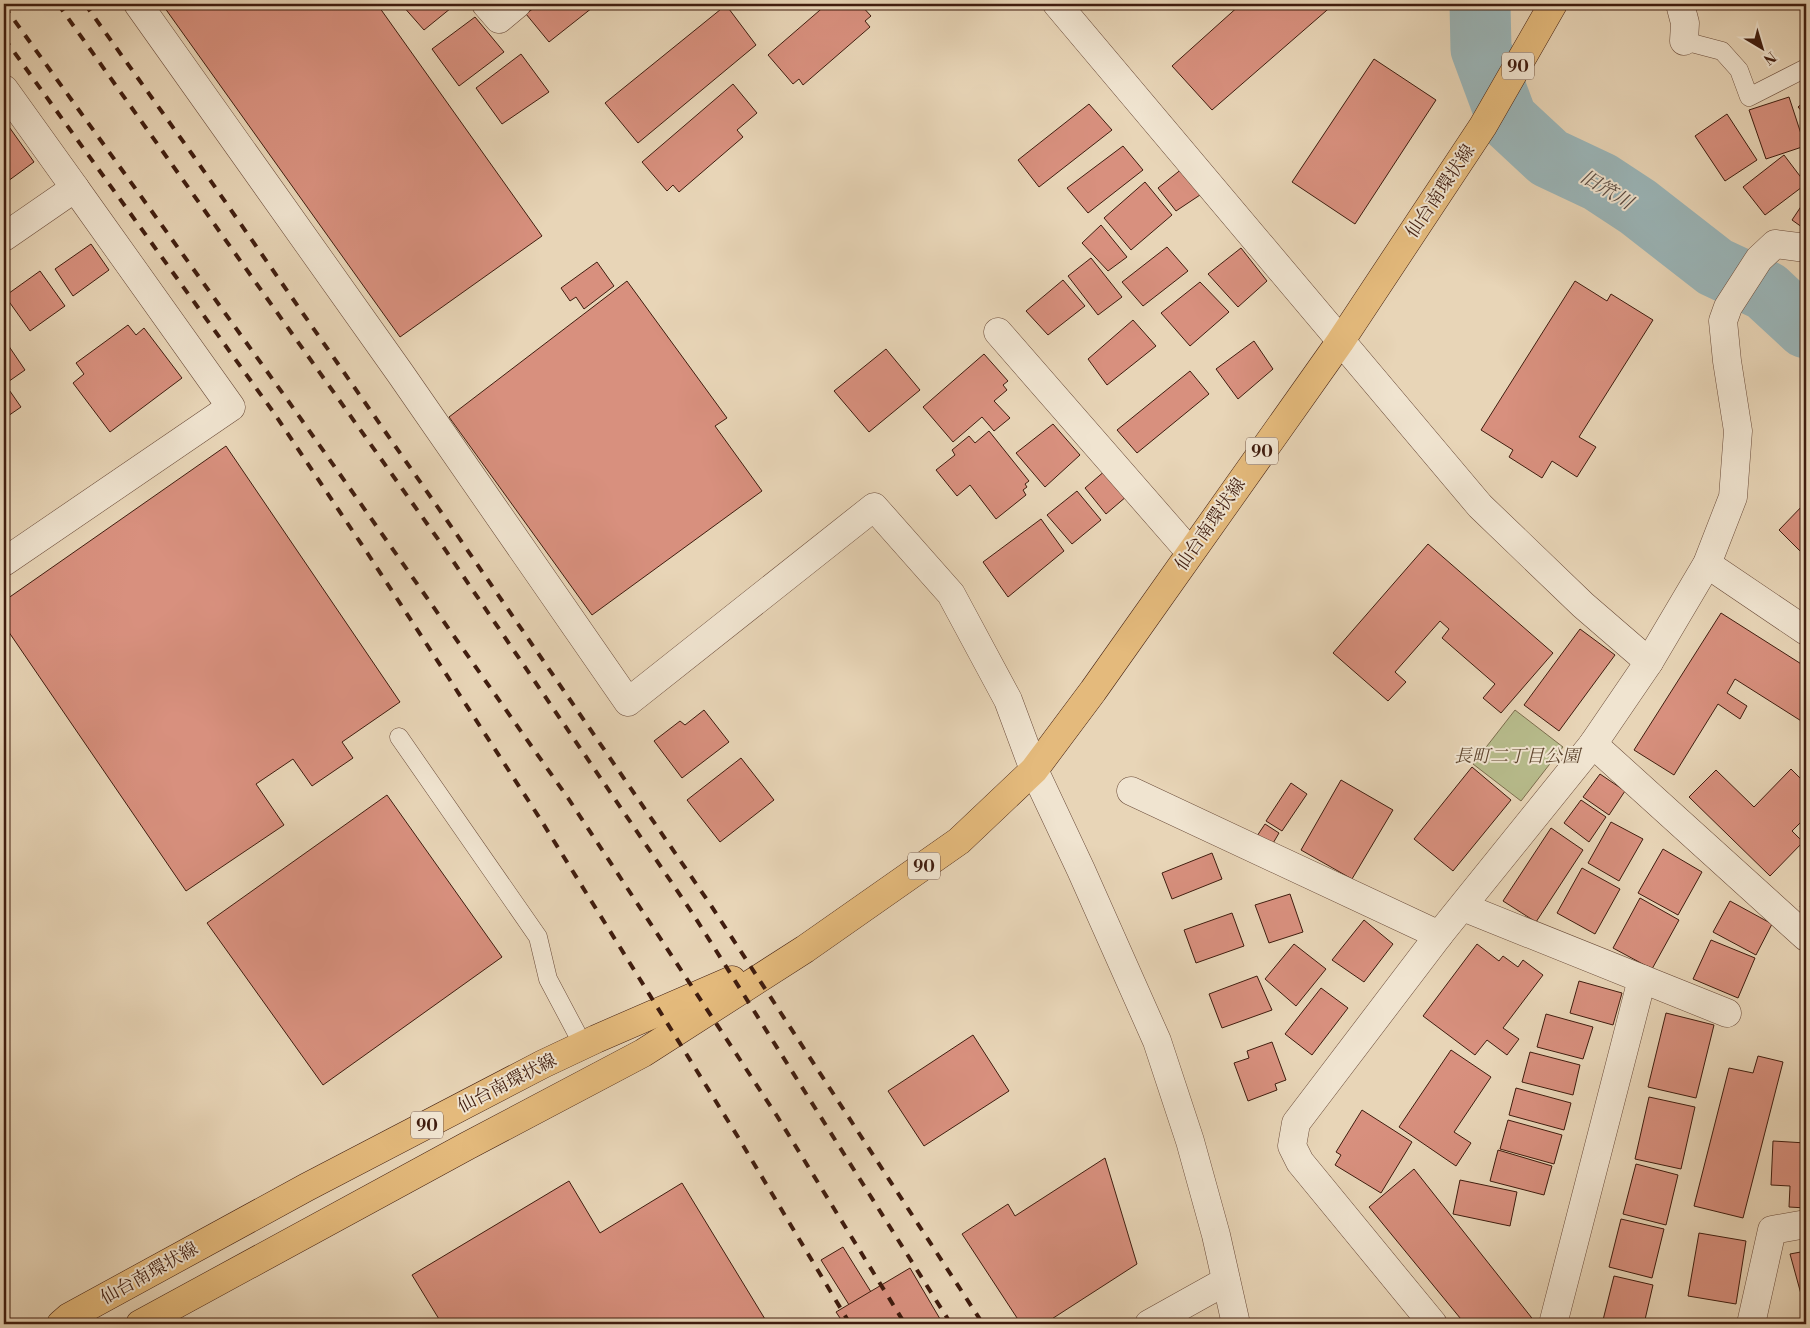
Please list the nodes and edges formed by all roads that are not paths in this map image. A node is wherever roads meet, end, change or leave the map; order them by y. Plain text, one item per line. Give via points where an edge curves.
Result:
1 (138, 4) edge
2 (486, 4) edge
3 (517, 4) edge
4 (1057, 4) edge
5 (1553, 4) edge
6 (1680, 4) edge
7 (1684, 41) joint
8 (1806, 68) edge
9 (4, 89) edge
10 (75, 188) junction
11 (4, 238) edge
12 (1806, 248) edge
13 (998, 332) dead end
14 (1340, 342) junction
15 (1190, 552) junction
16 (4, 562) edge
17 (1707, 564) junction
18 (1806, 631) edge
19 (1649, 662) junction
20 (399, 737) dead end
21 (1593, 744) junction
22 (1034, 770) junction
23 (1131, 791) dead end
24 (1463, 907) junction
25 (1439, 935) junction
26 (1806, 937) edge
27 (805, 949) junction
28 (1642, 979) junction
29 (1727, 1013) dead end
30 (583, 1045) junction
31 (1806, 1224) edge
32 (1226, 1281) junction
33 (61, 1324) edge
34 (140, 1324) edge
35 (1149, 1324) edge
36 (1236, 1324) edge
37 (1433, 1324) edge
38 (1553, 1324) edge
39 (1751, 1324) edge

1 - 22 street via 628,702 874,507 951,594 1008,700
2 - 3 street via 499,18
4 - 14 street
5 - 14 main road, 仙台南環状線 / 90 via 1483,126
6 - 7 street via 1685,23
7 - 8 lane via 1722,51 1739,70 1749,97
9 - 10 street
10 - 11 street
10 - 16 street via 231,407
12 - 17 street via 1775,244 1759,259 1728,307 1723,321 1738,431 1733,496
13 - 15 street
14 - 15 main road, 仙台南環状線 / 90
14 - 19 street via 1480,506 1583,605
15 - 22 main road, 仙台南環状線 / 90
17 - 18 street
17 - 19 street
19 - 21 street
20 - 30 lane via 538,937 548,979
21 - 24 street
21 - 26 street
22 - 27 main road, 仙台南環状線 / 90 via 959,841
22 - 32 street via 1156,1042 1190,1141
23 - 25 street
24 - 25 street
24 - 28 street
25 - 37 street via 1296,1124 1292,1146 1300,1162
27 - 30 main road, 仙台南環状線 / 90
27 - 34 main road, 仙台南環状線 / 90 via 644,1053
28 - 29 street
28 - 38 street
30 - 33 main road, 仙台南環状線 / 90 via 307,1187
31 - 39 street via 1772,1230
32 - 35 street
32 - 36 street

